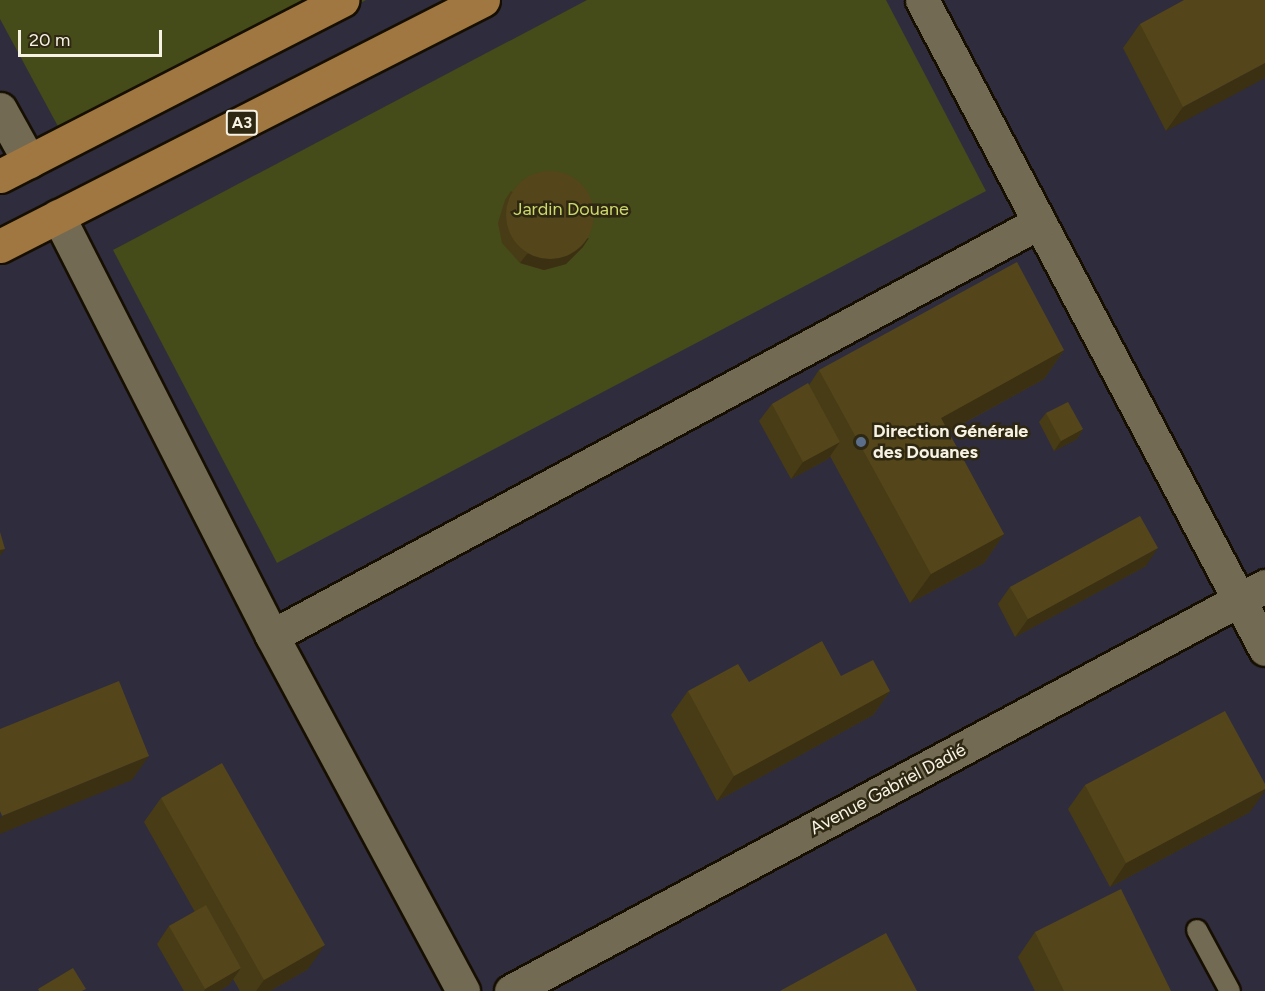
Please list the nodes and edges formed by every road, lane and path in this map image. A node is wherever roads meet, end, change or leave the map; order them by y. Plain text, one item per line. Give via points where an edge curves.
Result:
1 (342, 0) edge
2 (483, 0) edge
3 (922, 0) edge
4 (0, 109) edge
5 (29, 161) junction
6 (0, 176) edge
7 (58, 216) junction
8 (1040, 222) junction
9 (0, 246) edge
10 (1252, 593) edge
11 (272, 636) junction
12 (1265, 649) edge
13 (1197, 930) dead end
14 (463, 991) edge
15 (511, 991) edge
16 (1230, 991) edge

1 - 5 highway
2 - 7 highway, A3
3 - 8 street
4 - 5 street
5 - 6 highway
7 - 9 highway, A3
7 - 11 street
8 - 10 street
8 - 11 street
10 - 12 street
10 - 15 street, Avenue Gabriel Dadié
11 - 14 street
13 - 16 lane

